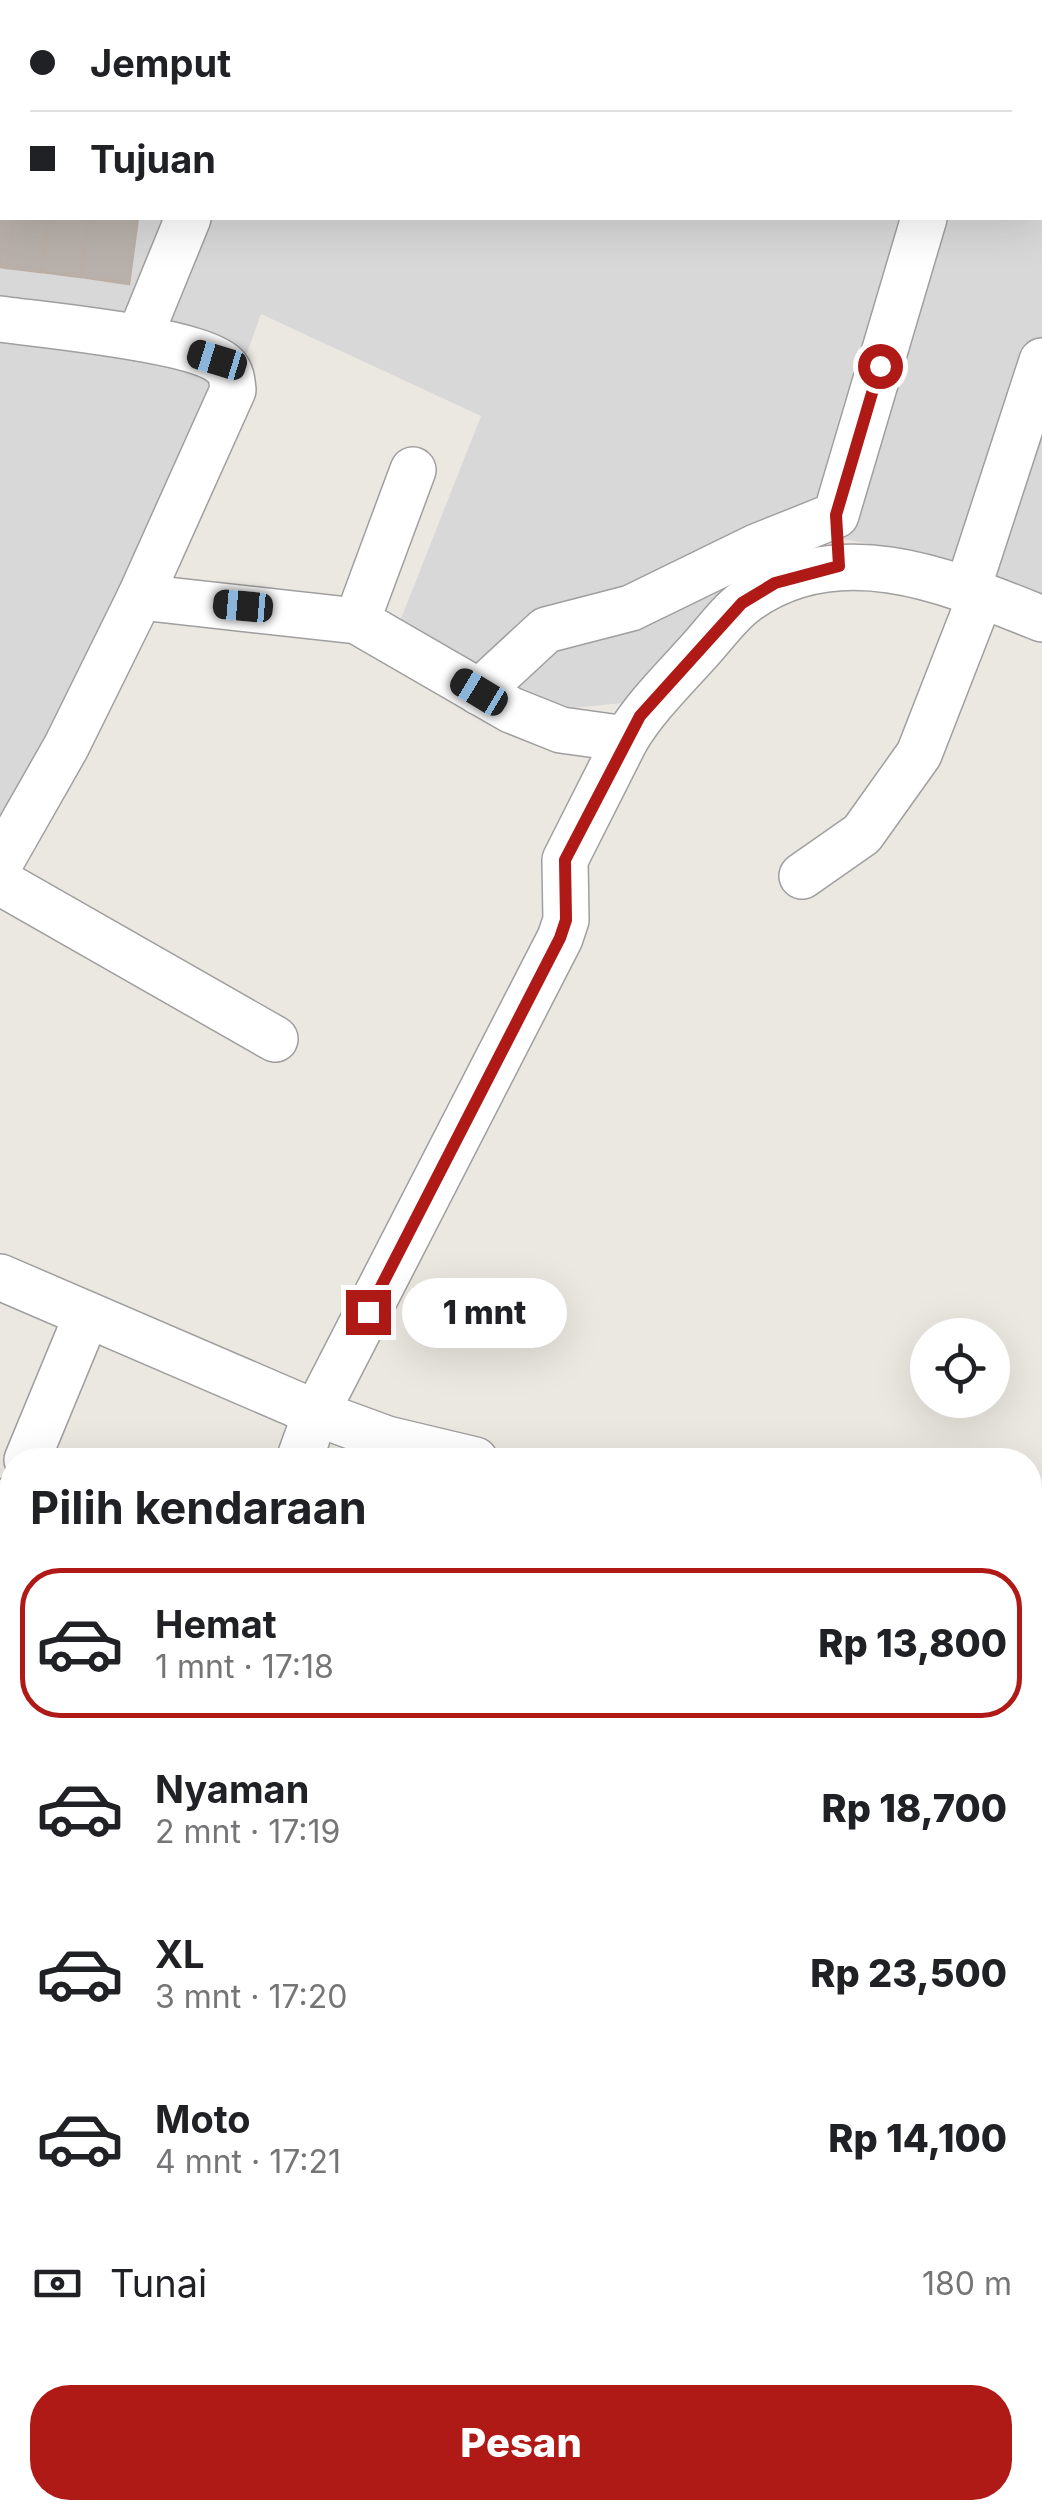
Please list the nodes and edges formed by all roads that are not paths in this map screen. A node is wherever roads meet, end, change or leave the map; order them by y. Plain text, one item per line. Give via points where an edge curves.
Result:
1 (187, 220) edge
2 (923, 220) edge
3 (0, 319) edge
4 (139, 338) junction
5 (1042, 361) edge
6 (412, 470) dead end
7 (836, 515) junction
8 (839, 566) junction
9 (974, 593) junction
10 (140, 597) junction
11 (1042, 619) edge
12 (356, 621) junction
13 (479, 692) junction
14 (626, 739) junction
15 (0, 863) edge
16 (802, 876) dead end
17 (0, 882) edge
18 (275, 1039) dead end
19 (0, 1277) edge
20 (88, 1315) junction
21 (316, 1413) junction
22 (33, 1448) edge
23 (303, 1448) edge
24 (427, 1448) edge

1 - 4 street
2 - 7 street
3 - 4 street
4 - 10 street via 217,360 233,390
5 - 9 street
6 - 12 street
7 - 8 street
7 - 13 street via 631,608 546,630
8 - 9 street via 920,576
8 - 14 street via 775,583 742,603
9 - 11 street
9 - 16 street via 919,754 862,834
10 - 12 street
10 - 15 street
12 - 13 street
13 - 14 street via 561,730
14 - 21 street via 565,860 560,938
17 - 18 street
19 - 20 street
20 - 21 street
20 - 22 street
21 - 23 street
21 - 24 street

